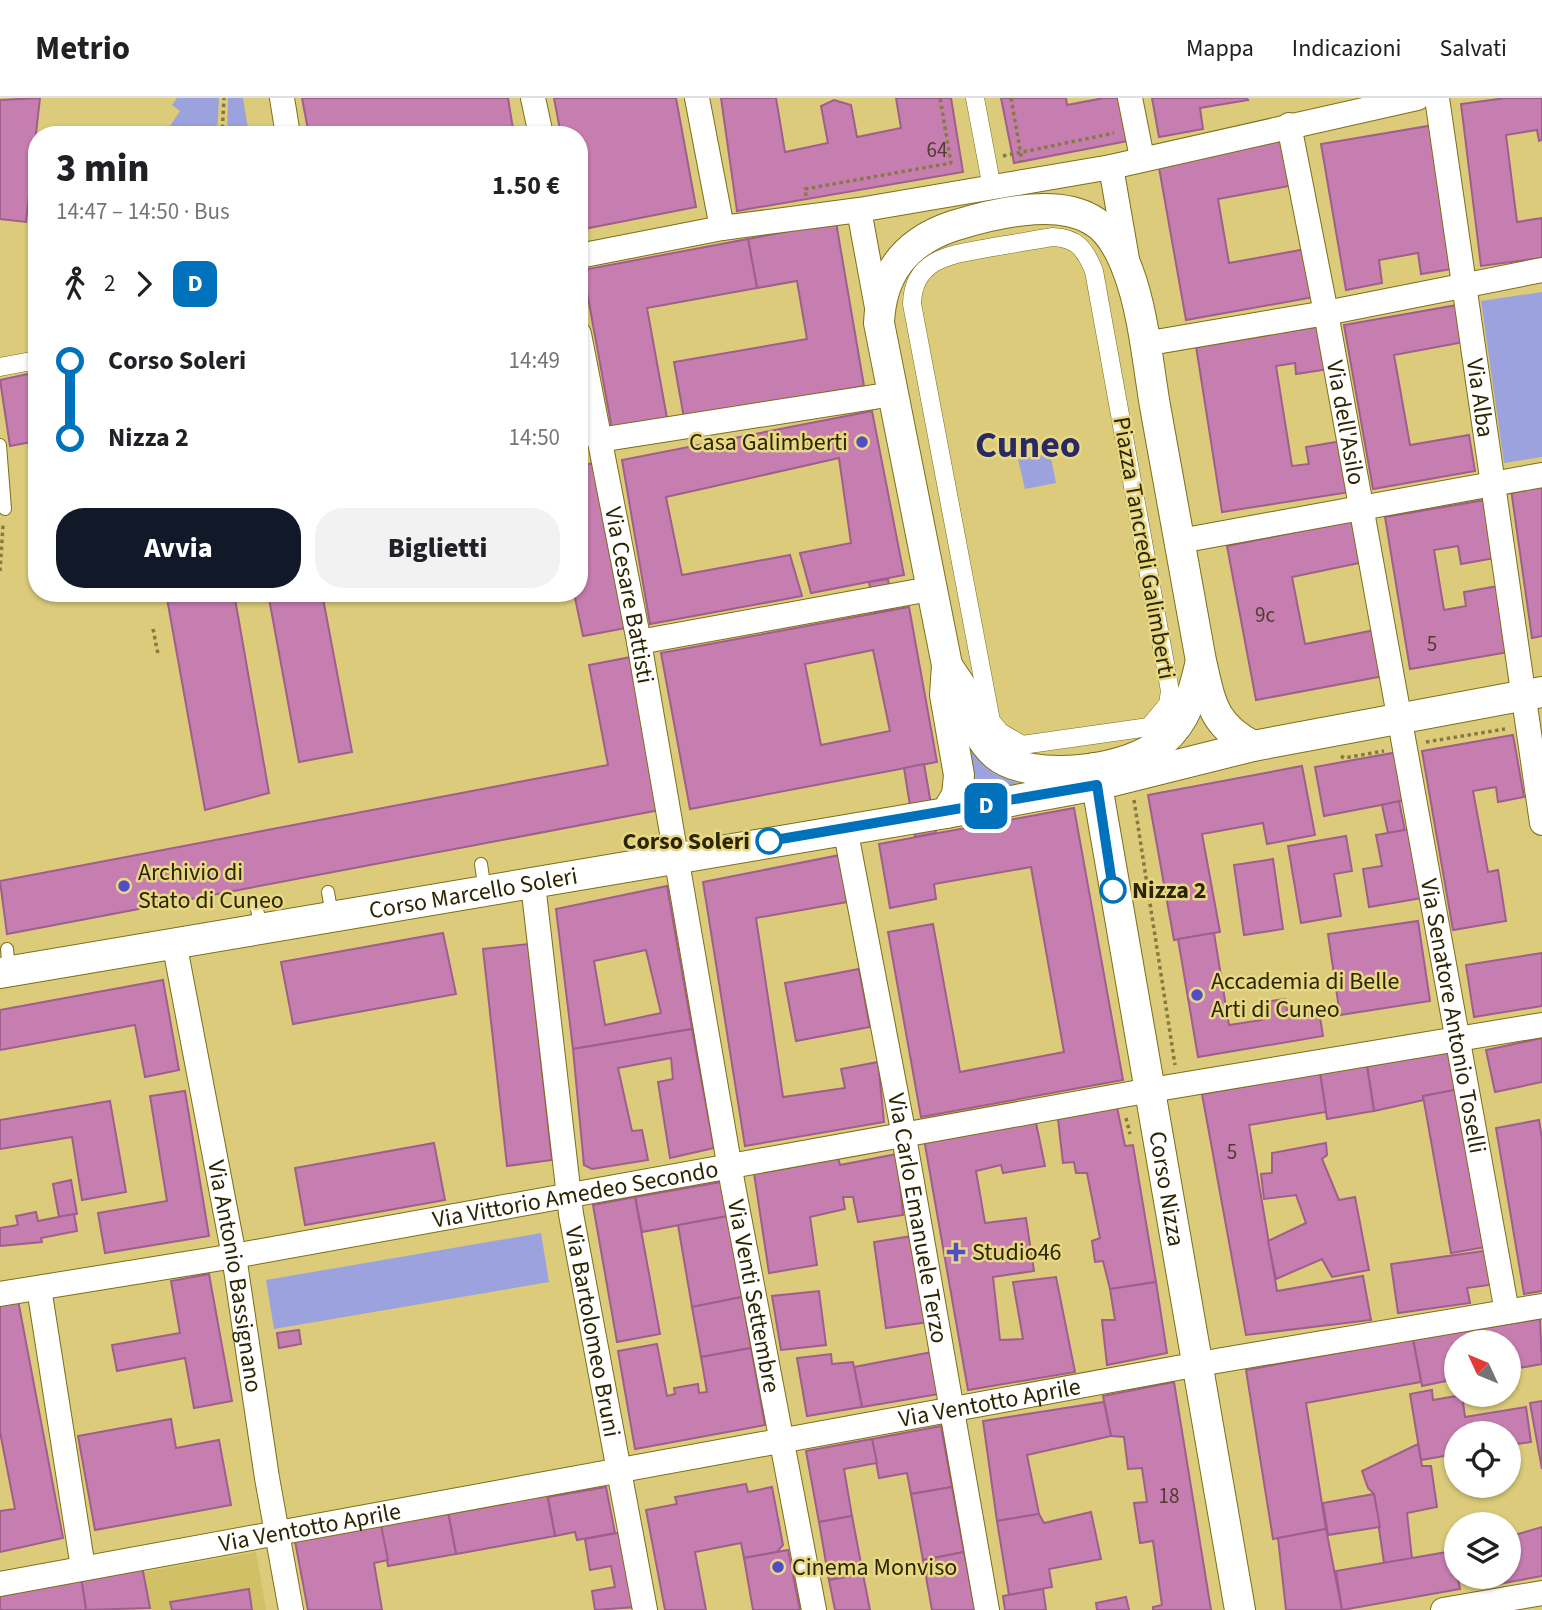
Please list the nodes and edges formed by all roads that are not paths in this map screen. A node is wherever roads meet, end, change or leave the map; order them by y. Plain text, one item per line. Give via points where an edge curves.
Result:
1 (282, 98) edge
2 (533, 98) edge
3 (697, 98) edge
4 (975, 98) edge
5 (1130, 98) edge
6 (1417, 98) edge
7 (1437, 98) edge
8 (1289, 125) junction
9 (287, 126) edge
10 (539, 126) edge
11 (1142, 158) junction
12 (1111, 167) junction
13 (994, 202) junction
14 (859, 211) junction
15 (722, 229) junction
16 (588, 254) edge
17 (958, 254) joint
18 (1542, 270) edge
19 (1129, 273) junction
20 (1465, 284) junction
21 (1326, 313) junction
22 (879, 324) junction
23 (1144, 344) junction
24 (28, 362) edge
25 (0, 367) edge
26 (588, 382) edge
27 (893, 394) junction
28 (599, 440) junction
29 (0, 445) edge
30 (1542, 475) edge
31 (1493, 484) junction
32 (1361, 508) junction
33 (5, 509) dead end
34 (1180, 541) junction
35 (930, 589) junction
36 (639, 642) junction
37 (1201, 661) junction
38 (947, 665) junction
39 (1532, 695) edge
40 (1401, 720) junction
41 (1253, 746) junction
42 (1095, 776) junction
43 (946, 813) junction
44 (1542, 823) edge
45 (845, 828) junction
46 (676, 858) junction
47 (533, 884) junction
48 (174, 942) junction
49 (5, 965) edge
50 (1542, 1025) edge
51 (1460, 1040) junction
52 (1151, 1090) junction
53 (903, 1135) junction
54 (729, 1167) junction
55 (568, 1196) junction
56 (234, 1256) junction
57 (39, 1288) junction
58 (0, 1294) edge
59 (1542, 1306) edge
60 (1507, 1312) junction
61 (1199, 1364) junction
62 (952, 1411) junction
63 (781, 1442) junction
64 (619, 1472) junction
65 (276, 1533) junction
66 (83, 1568) junction
67 (0, 1584) edge
68 (1542, 1593) edge
69 (291, 1610) edge
70 (645, 1610) edge
71 (814, 1610) edge
72 (987, 1610) edge
73 (1240, 1610) edge
74 (1443, 1610) edge

1 - 9 street
2 - 10 street
3 - 15 street
4 - 13 street
5 - 11 street
6 - 8 street
7 - 20 street, Via Alba
8 - 11 street
8 - 21 street, Via dell'Asilo
11 - 12 street
12 - 13 street, Piazza Tancredi Galimberti
12 - 19 street, Piazza Tancredi Galimberti
13 - 14 street, Piazza Tancredi Galimberti
13 - 19 street, Piazza Tancredi Galimberti via 1051,208 1093,220 1119,250
13 - 22 street, Piazza Tancredi Galimberti via 929,236 894,266 884,286
14 - 15 street
14 - 22 street, Piazza Tancredi Galimberti
15 - 16 street
17 - 17 street, Piazza Tancredi Galimberti via 1053,237 1077,242 1087,253 1170,691 1168,704 1149,727 1022,745 991,721 912,304 913,290 925,270 935,261
18 - 20 street
19 - 23 street, Piazza Tancredi Galimberti
20 - 21 street
20 - 31 street, Via Alba
21 - 23 street
21 - 32 street, Via dell'Asilo
22 - 27 street, Piazza Tancredi Galimberti
23 - 34 street, Piazza Tancredi Galimberti
24 - 25 street
26 - 28 street, Via Cesare Battisti
27 - 28 street
27 - 35 street, Piazza Tancredi Galimberti
28 - 36 street, Via Cesare Battisti
29 - 33 lane
30 - 31 street
31 - 32 street
31 - 39 street, Via Alba
32 - 34 street
32 - 40 street, Via dell'Asilo
34 - 37 street, Piazza Tancredi Galimberti
35 - 36 street
35 - 38 street, Piazza Tancredi Galimberti
36 - 46 street, Via Cesare Battisti
37 - 41 street, Piazza Tancredi Galimberti via 1217,716 1232,735
37 - 42 street, Piazza Tancredi Galimberti via 1186,711 1162,743
38 - 42 street, Piazza Tancredi Galimberti via 967,697 977,734 996,755 1044,773
38 - 43 street, Piazza Tancredi Galimberti via 945,695 960,775 957,794
39 - 40 street
39 - 44 street, Via Alba
40 - 41 street
40 - 51 street, Via Senatore Antonio Toselli
41 - 42 street, Piazza Tancredi Galimberti
42 - 43 street, Piazza Tancredi Galimberti
42 - 52 street, Corso Nizza
43 - 45 street, Corso Marcello Soleri
45 - 46 street, Corso Marcello Soleri
45 - 53 street, Via Carlo Emanuele Terzo
46 - 47 street, Corso Marcello Soleri
46 - 54 street, Via Venti Settembre
47 - 48 street, Corso Marcello Soleri via 483,878 258,916
47 - 55 street, Via Bartolomeo Bruni
48 - 49 street, Corso Marcello Soleri
48 - 56 street, Via Antonio Bassignano
50 - 51 street, Via Vittorio Amedeo Secondo
51 - 52 street, Via Vittorio Amedeo Secondo
51 - 60 street, Via Senatore Antonio Toselli
52 - 53 street, Via Vittorio Amedeo Secondo
52 - 61 street, Corso Nizza
53 - 54 street, Via Vittorio Amedeo Secondo
53 - 62 street, Via Carlo Emanuele Terzo
54 - 55 street, Via Vittorio Amedeo Secondo
54 - 63 street, Via Venti Settembre
55 - 56 street, Via Vittorio Amedeo Secondo
55 - 64 street, Via Bartolomeo Bruni
56 - 57 street, Via Vittorio Amedeo Secondo
56 - 65 street, Via Antonio Bassignano
57 - 58 street, Via Vittorio Amedeo Secondo
57 - 66 street
59 - 60 street, Via Ventotto Aprile
60 - 61 street, Via Ventotto Aprile
61 - 62 street, Via Ventotto Aprile
61 - 73 street, Corso Nizza
62 - 63 street, Via Ventotto Aprile
62 - 72 street, Via Carlo Emanuele Terzo
63 - 64 street, Via Ventotto Aprile
63 - 71 street, Via Venti Settembre
64 - 65 street, Via Ventotto Aprile
64 - 70 street, Via Bartolomeo Bruni
65 - 66 street, Via Ventotto Aprile
65 - 69 street, Via Antonio Bassignano
66 - 67 street, Via Ventotto Aprile
68 - 74 street

